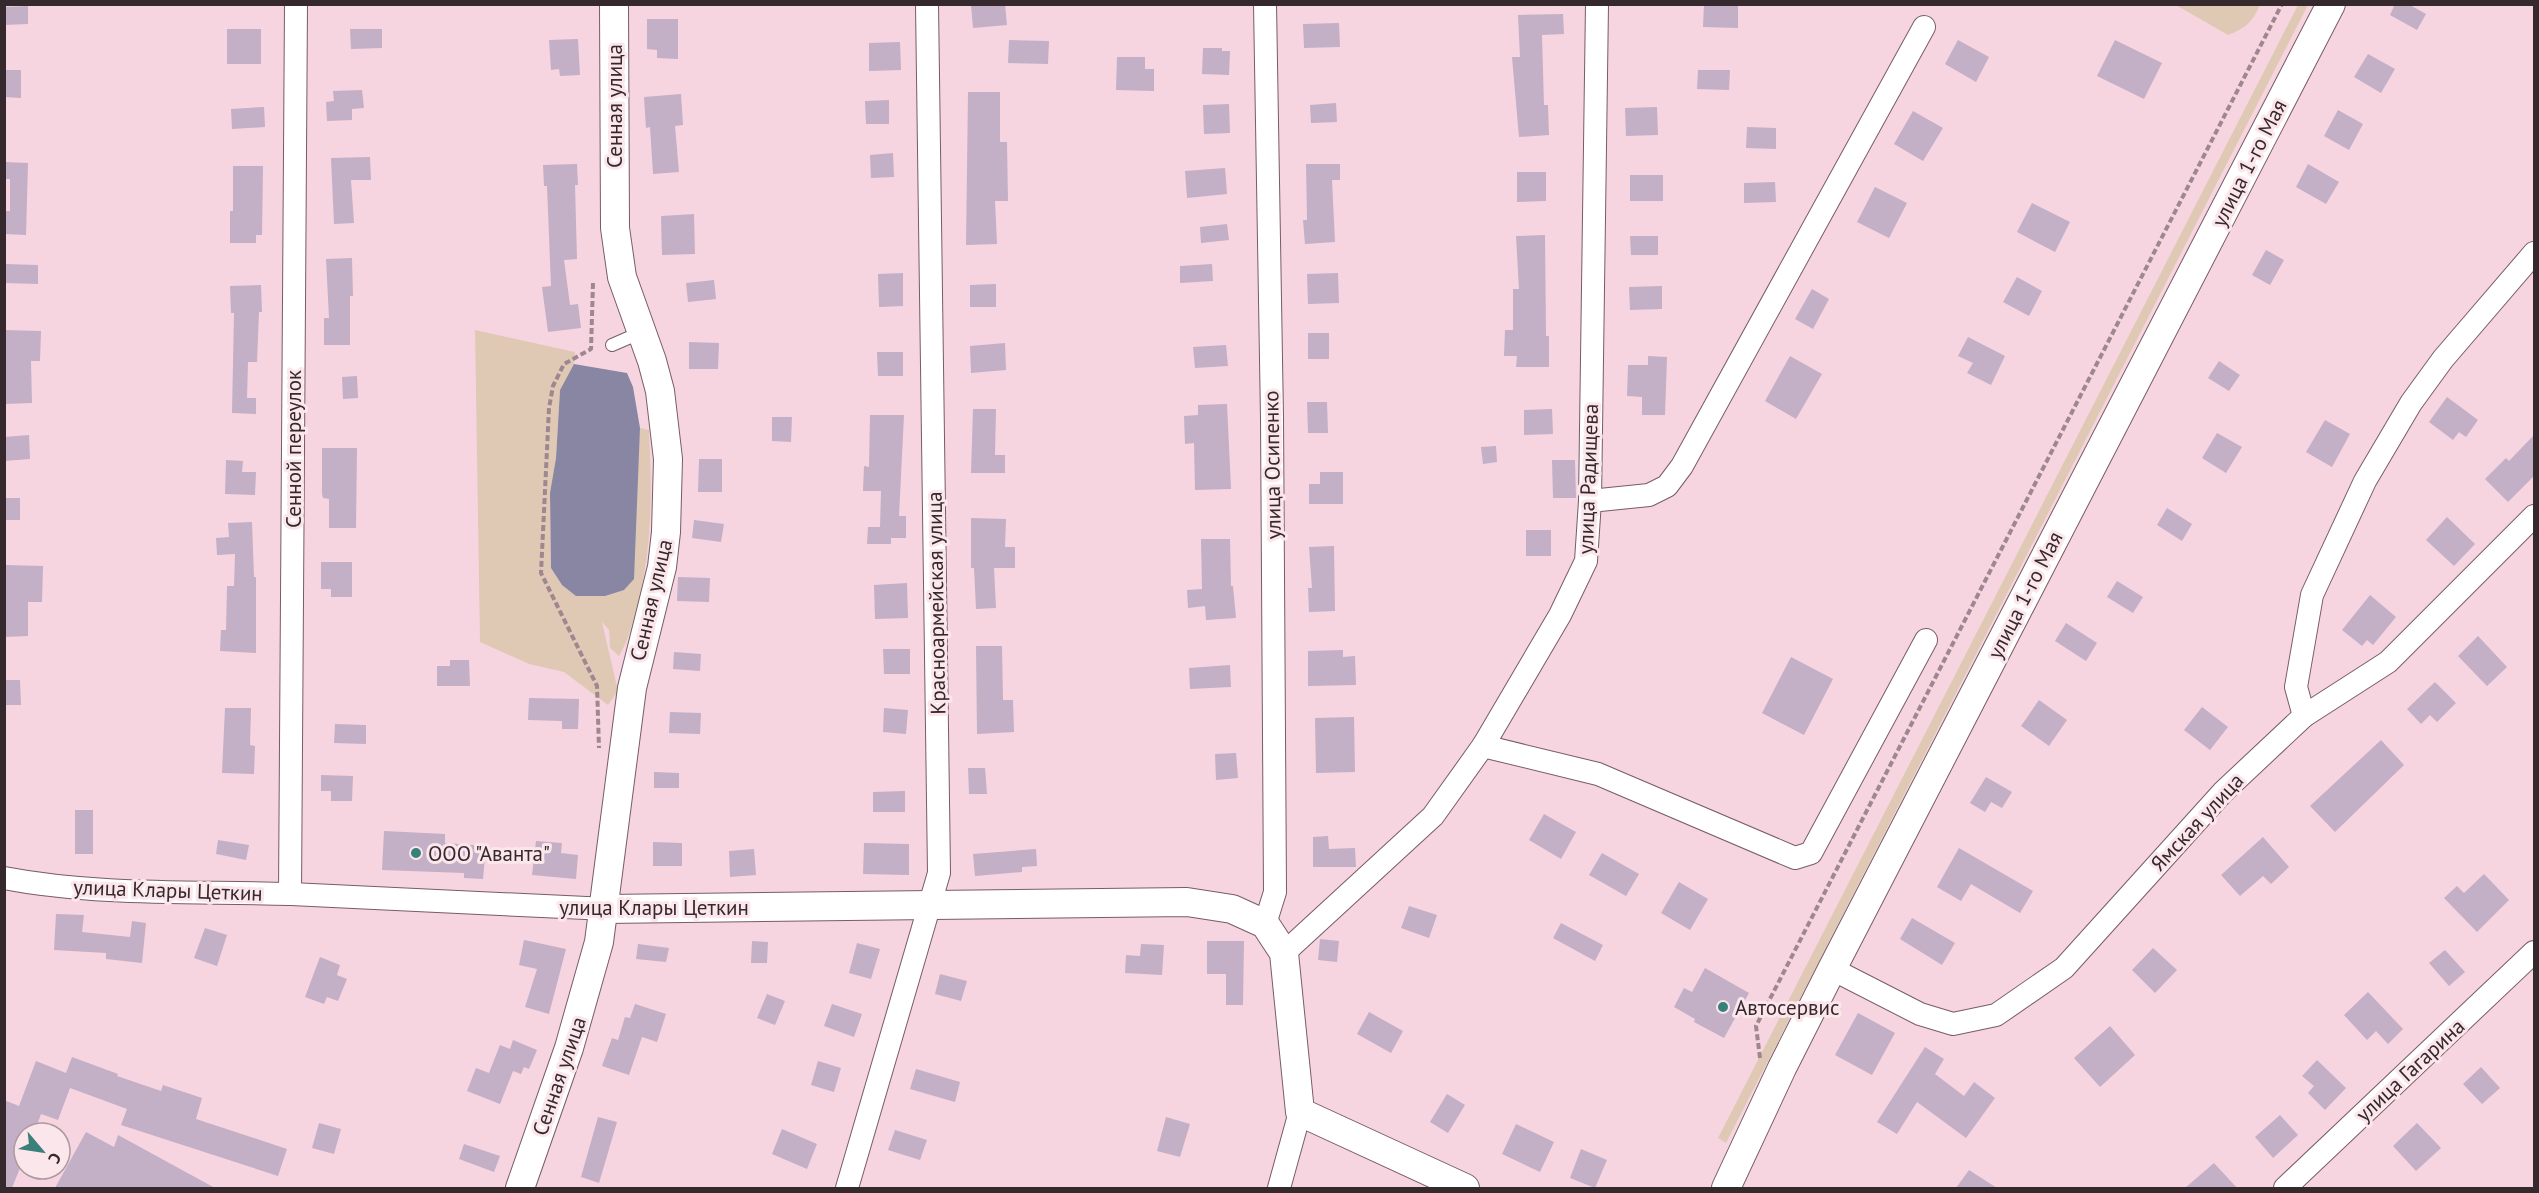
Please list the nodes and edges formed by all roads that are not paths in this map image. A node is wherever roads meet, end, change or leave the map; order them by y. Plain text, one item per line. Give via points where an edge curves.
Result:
1 (296, 4) edge
2 (614, 4) edge
3 (927, 4) edge
4 (1265, 4) edge
5 (1596, 4) edge
6 (2331, 4) edge
7 (1924, 27) dead end
8 (2535, 253) edge
9 (642, 332) junction
10 (612, 345) dead end
11 (1590, 501) junction
12 (2535, 516) edge
13 (1926, 640) dead end
14 (2304, 716) junction
15 (1483, 746) junction
16 (4, 878) edge
17 (290, 894) junction
18 (931, 904) junction
19 (605, 909) junction
20 (1265, 924) junction
21 (2535, 952) edge
22 (1284, 953) junction
23 (1832, 969) junction
24 (1300, 1112) junction
25 (520, 1188) edge
26 (847, 1188) edge
27 (1279, 1188) edge
28 (1465, 1188) edge
29 (1726, 1188) edge
30 (2285, 1188) edge

1 - 17 street, Сенной переулок
2 - 9 street, Сенная улица via 617,253
3 - 18 street, Красноармейская улица via 939,873
4 - 20 street, улица Осипенко via 1275,892
5 - 11 street, улица Радищева
6 - 23 street, улица 1-го Мая
7 - 11 street via 1682,466 1667,486 1649,495
8 - 14 street via 2443,359 2411,402 2365,481 2312,595 2296,687
9 - 10 lane
9 - 19 street, Сенная улица via 660,391 664,423 666,532 662,567 628,708
11 - 15 street, улица Радищева via 1586,561 1560,615
12 - 14 street, Ямская улица via 2388,662
13 - 15 street via 1811,853 1795,858 1598,774
14 - 23 street, Ямская улица via 2223,792 2064,968 1996,1015 1953,1024 1920,1014
15 - 22 street, улица Радищева via 1433,816
16 - 17 street, улица Клары Цеткин via 165,892
17 - 19 street, улица Клары Цеткин
18 - 19 street, улица Клары Цеткин
18 - 20 street, улица Клары Цеткин via 1186,902 1232,909
18 - 26 street, Красноармейская улица
19 - 25 street, Сенная улица via 582,1006
20 - 22 street
21 - 30 street, улица Гагарина
22 - 24 street
23 - 29 street, улица 1-го Мая
24 - 27 street
24 - 28 street

